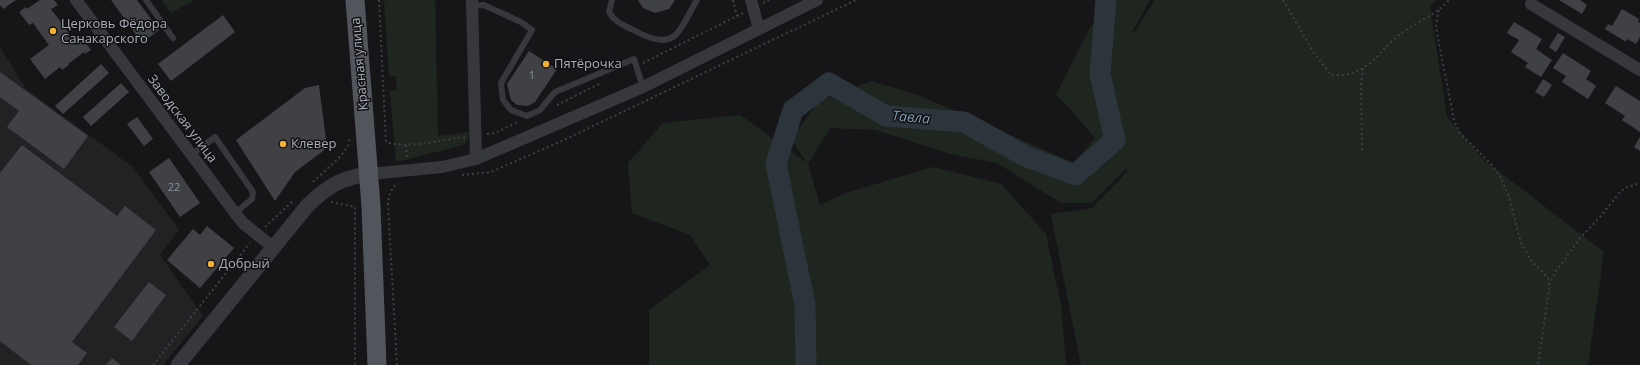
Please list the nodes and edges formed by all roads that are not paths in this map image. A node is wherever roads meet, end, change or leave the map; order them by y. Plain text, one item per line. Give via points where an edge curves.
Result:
1 (76, 0) edge
2 (146, 0) edge
3 (355, 0) edge
4 (612, 0) edge
5 (697, 0) edge
6 (751, 0) edge
7 (817, 0) edge
8 (472, 3) edge
9 (1531, 4) dead end
10 (759, 28) junction
11 (173, 38) dead end
12 (1640, 70) edge
13 (643, 87) junction
14 (191, 155) junction
15 (476, 159) junction
16 (369, 174) junction
17 (234, 213) junction
18 (274, 248) junction
19 (178, 365) edge
20 (377, 365) edge

1 - 14 street, Заводская улица
2 - 11 lane
3 - 16 main road, Красная улица via 358,131
4 - 5 lane via 609,12 613,19 657,40 668,40 677,34
6 - 10 street
7 - 10 street
8 - 13 lane via 484,5 521,22 532,30 501,83 503,100 511,110 527,116 540,110 555,92 634,59
8 - 15 street
9 - 12 street
10 - 13 street
13 - 15 street
14 - 17 street, Заводская улица
14 - 17 lane via 215,137 253,192 252,199
15 - 16 street via 442,168
16 - 18 street via 334,183 322,192 308,205
16 - 20 main road, Красная улица
17 - 18 street, Заводская улица
18 - 19 street

